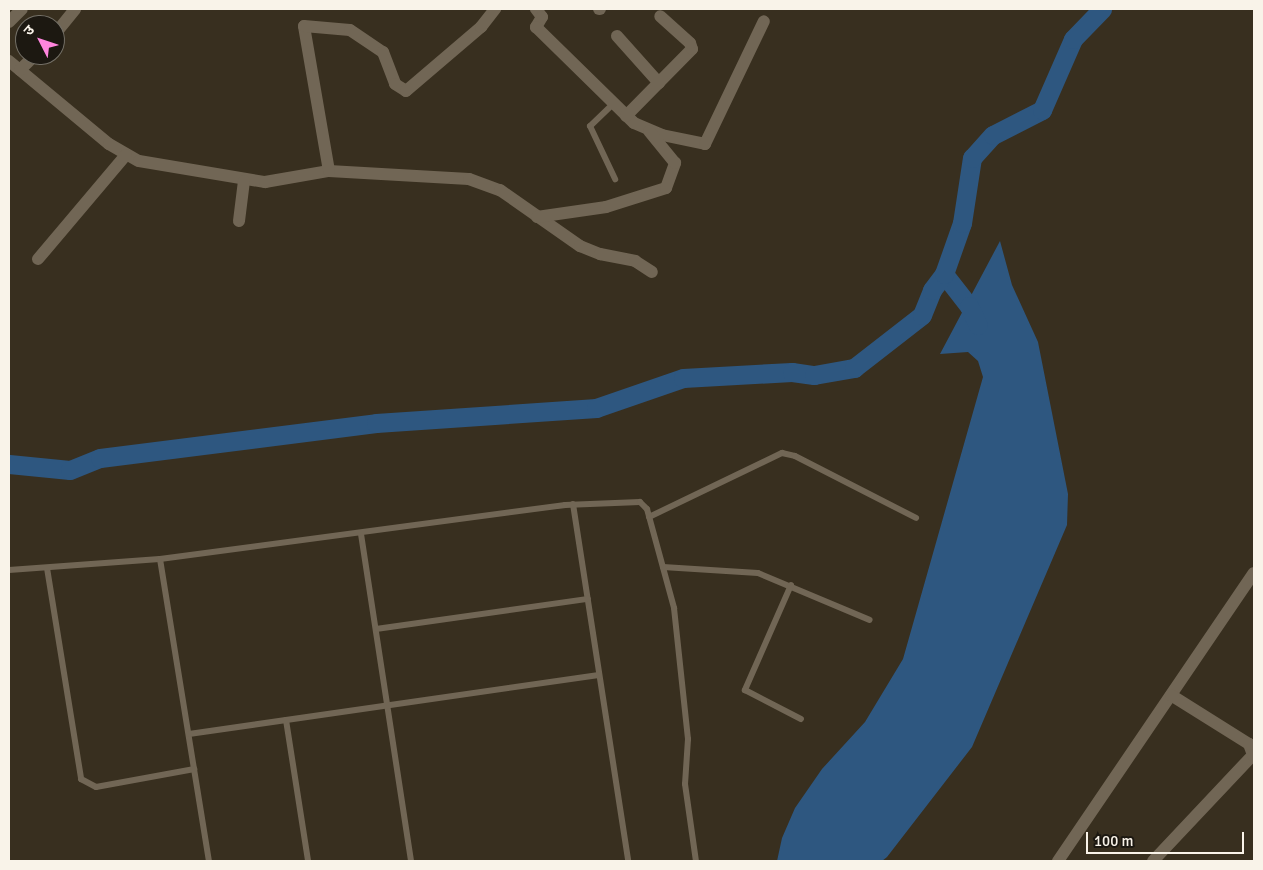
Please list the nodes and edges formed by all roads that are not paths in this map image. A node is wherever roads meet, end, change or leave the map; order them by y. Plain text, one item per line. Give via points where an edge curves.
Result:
1 (22, 9) edge
2 (75, 9) edge
3 (495, 9) edge
4 (542, 12) edge
5 (660, 16) dead end
6 (764, 21) dead end
7 (9, 22) edge
8 (65, 22) edge
9 (617, 36) dead end
10 (9, 61) edge
11 (25, 65) edge
12 (20, 70) junction
13 (660, 82) junction
14 (613, 104) junction
15 (626, 116) junction
16 (648, 130) junction
17 (126, 155) junction
18 (329, 171) junction
19 (615, 179) dead end
20 (244, 181) junction
21 (537, 217) junction
22 (240, 221) dead end
23 (38, 259) dead end
24 (652, 272) dead end
25 (573, 504) junction
26 (649, 518) junction
27 (916, 518) dead end
28 (361, 534) junction
29 (160, 559) junction
30 (663, 567) junction
31 (47, 568) junction
32 (9, 570) edge
33 (1254, 573) edge
34 (791, 585) junction
35 (588, 599) junction
36 (870, 620) dead end
37 (376, 629) junction
38 (599, 675) junction
39 (1171, 695) junction
40 (388, 705) junction
41 (801, 718) dead end
42 (286, 720) junction
43 (189, 734) junction
44 (194, 769) junction
45 (209, 861) edge
46 (308, 861) edge
47 (411, 861) edge
48 (628, 861) edge
49 (696, 861) edge
50 (1058, 861) edge
51 (1153, 861) edge

1 - 7 street
2 - 8 street
3 - 18 street via 481,27 406,91 395,84 383,52 350,30 304,26
4 - 14 street via 536,27
5 - 13 street via 692,46
6 - 16 street via 708,144
9 - 13 street
10 - 12 street
11 - 12 street
12 - 17 street
13 - 15 street
14 - 15 street
14 - 19 lane via 590,126
15 - 16 street
16 - 21 street via 676,163 666,188 606,207
17 - 20 street
17 - 23 street
18 - 20 street via 265,182
18 - 21 street via 469,180 500,190
20 - 22 street
21 - 24 street via 580,246 635,261
25 - 26 lane via 640,502
25 - 28 lane
25 - 35 lane
26 - 27 lane via 782,453 795,456
26 - 30 lane
28 - 29 lane
28 - 37 lane
29 - 31 lane
29 - 43 lane
30 - 34 lane via 732,568
30 - 49 lane via 674,608 688,739 685,784
31 - 32 lane
31 - 44 lane via 81,779 96,787
33 - 39 street
34 - 36 lane
34 - 41 lane via 746,690
35 - 37 lane
35 - 38 lane
37 - 40 lane
38 - 40 lane
38 - 48 lane
39 - 50 street
39 - 51 street via 1249,744 1253,755
40 - 42 lane
40 - 47 lane
42 - 43 lane
42 - 46 lane
43 - 44 lane
44 - 45 lane

